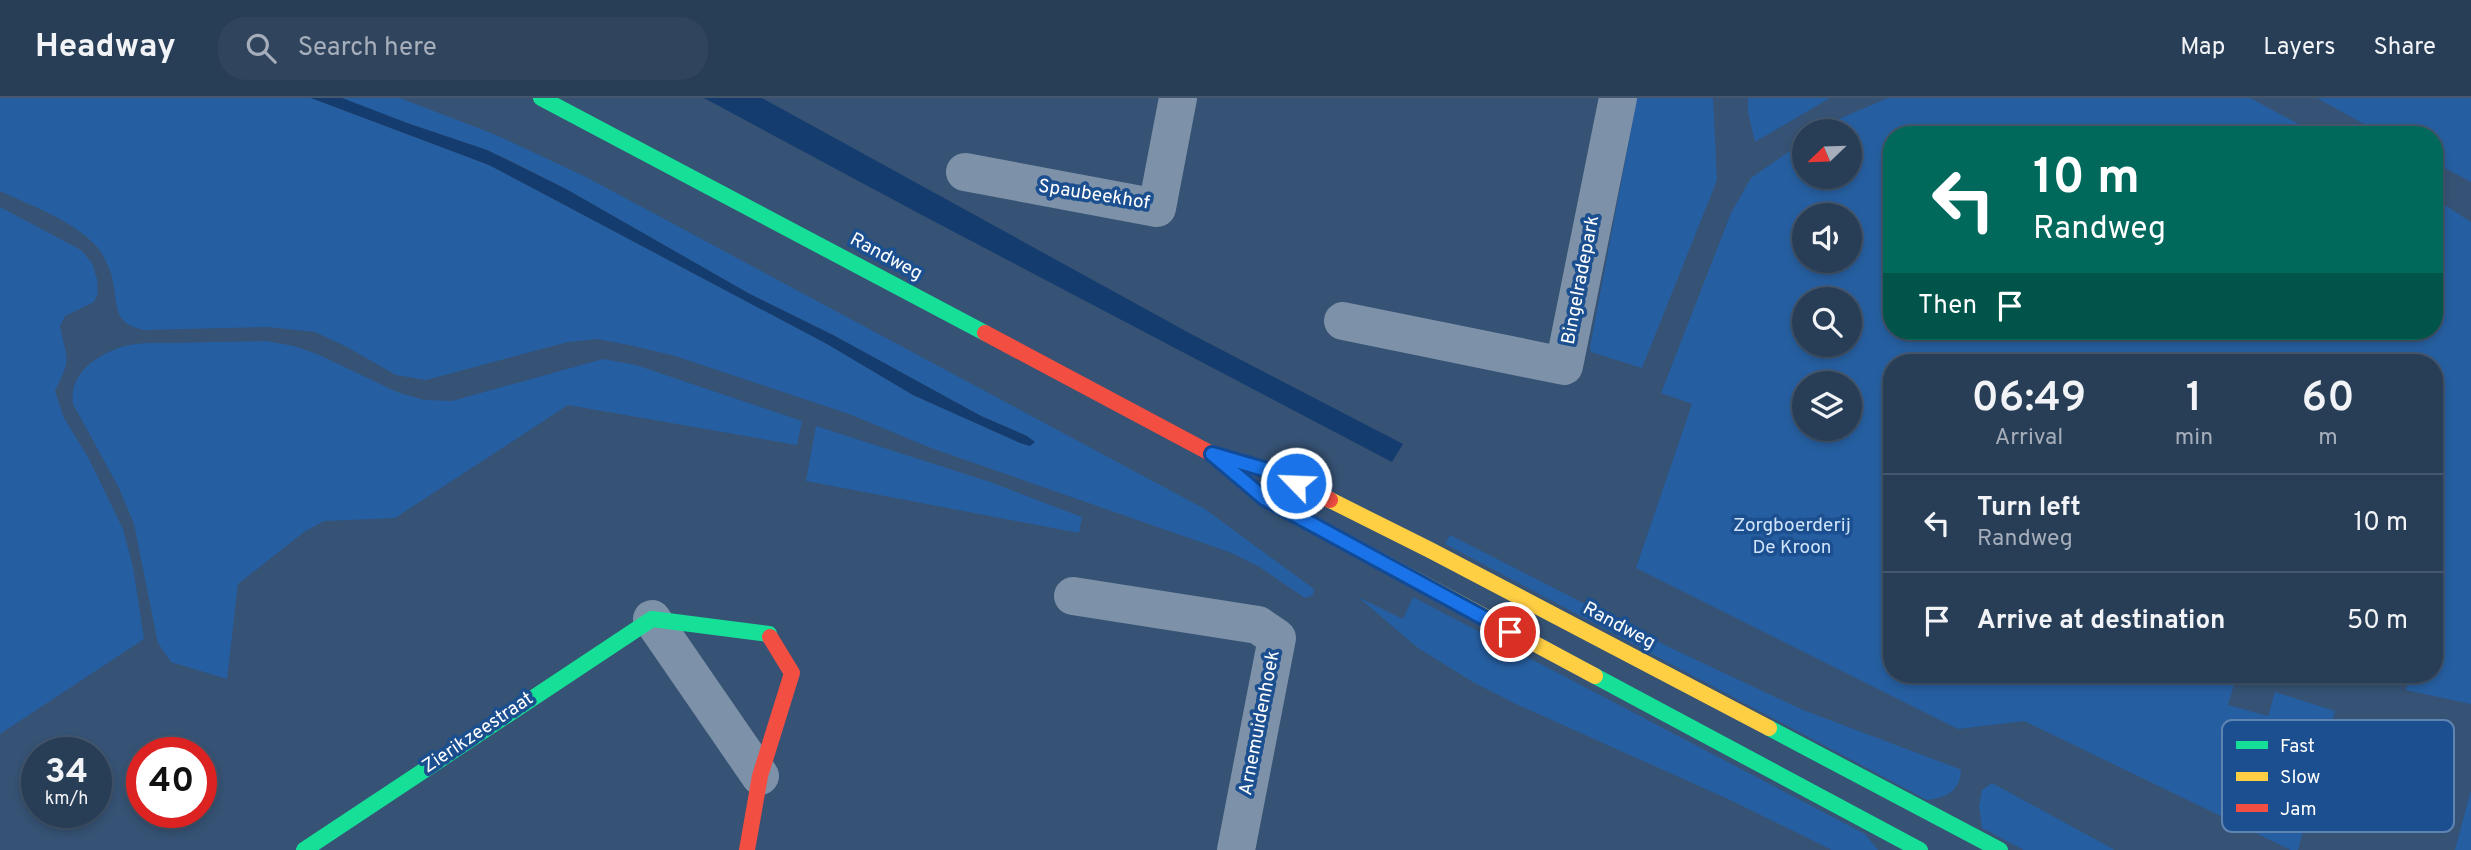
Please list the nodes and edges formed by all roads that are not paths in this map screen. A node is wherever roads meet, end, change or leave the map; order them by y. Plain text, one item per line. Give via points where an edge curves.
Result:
1 (541, 98) edge
2 (1178, 98) edge
3 (1618, 98) edge
4 (965, 172) dead end
5 (1343, 321) dead end
6 (1212, 454) junction
7 (1073, 596) dead end
8 (652, 619) junction
9 (760, 776) junction
10 (1941, 836) edge
11 (304, 850) edge
12 (747, 850) edge
13 (1236, 850) edge
14 (1920, 850) edge
15 (2000, 850) edge

1 - 6 street, Randweg
2 - 4 street, Spaubeekhof via 1157,208
3 - 5 street, Bingelradepark via 1564,366
6 - 10 street, Randweg via 1274,472 1430,550
6 - 14 street, Randweg via 1264,498
7 - 13 street, Arnemuidenhoek via 1258,625 1277,638
8 - 9 street
8 - 9 street via 769,634 792,673
8 - 11 street, Zierikzeestraat
9 - 12 street
10 - 15 street, Randweg

